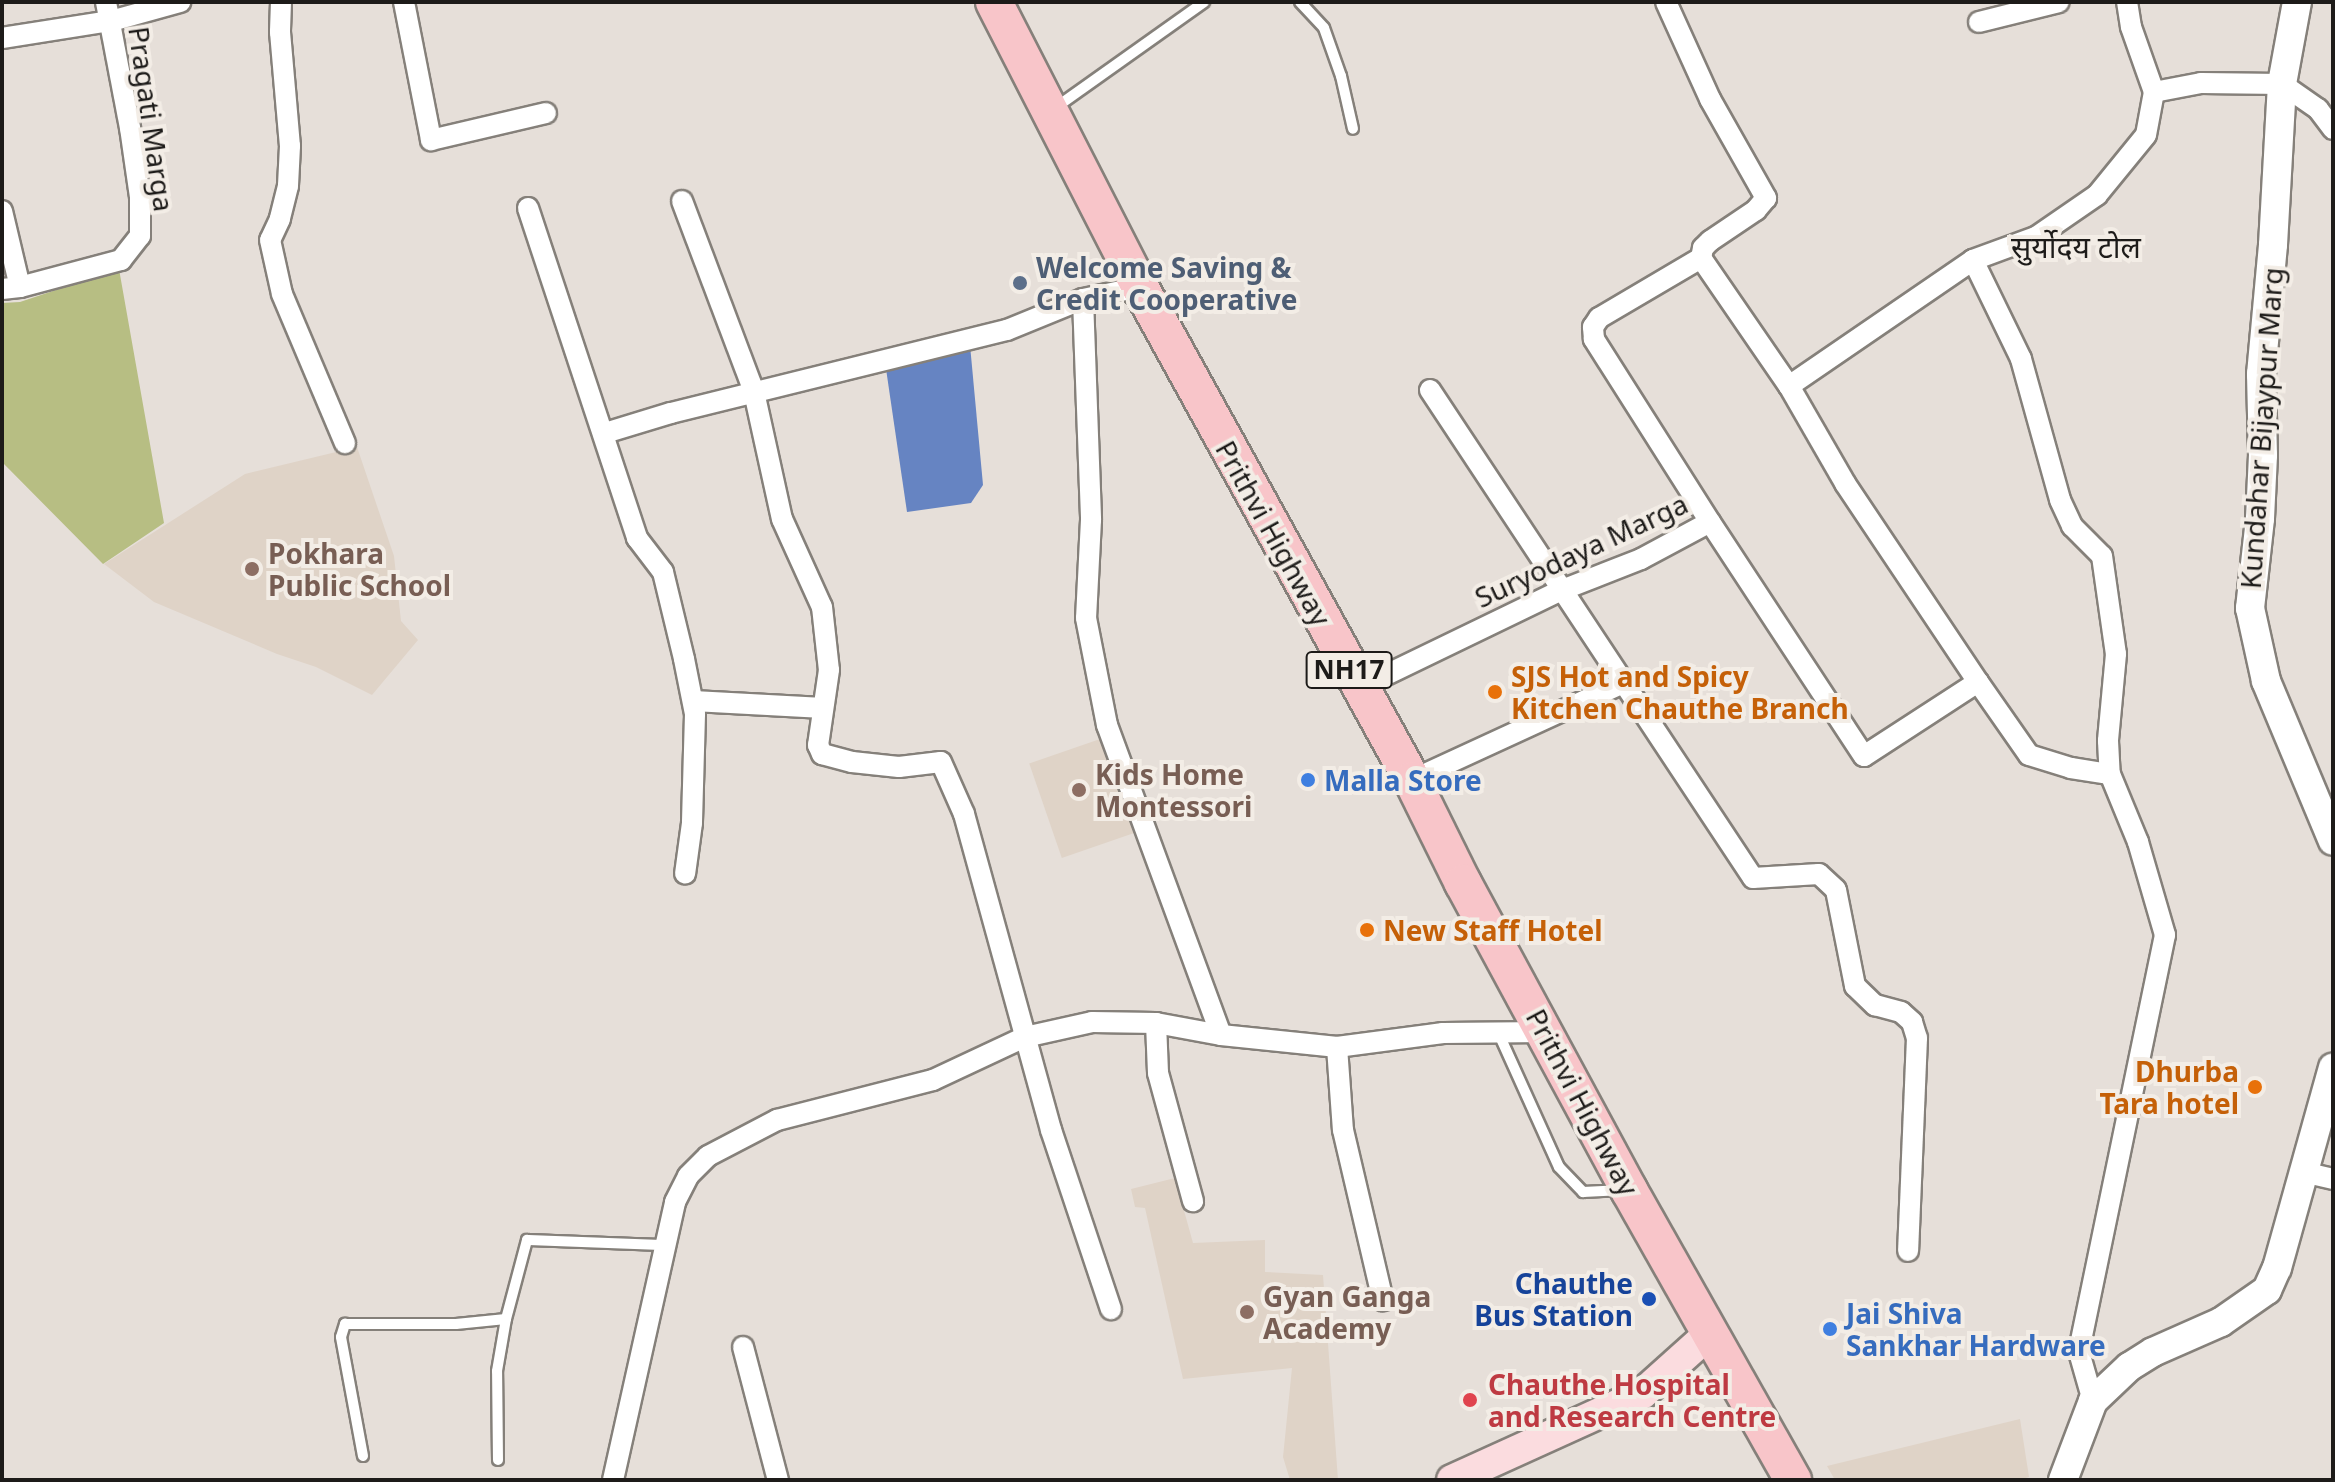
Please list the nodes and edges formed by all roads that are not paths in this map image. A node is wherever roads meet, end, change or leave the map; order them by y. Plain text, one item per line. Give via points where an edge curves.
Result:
1 (180, 2) edge
2 (281, 2) edge
3 (404, 2) edge
4 (994, 2) edge
5 (1204, 2) edge
6 (1300, 2) edge
7 (1666, 2) edge
8 (2059, 2) edge
9 (2127, 2) edge
10 (2297, 2) edge
11 (108, 11) edge
12 (1979, 22) dead end
13 (2, 38) edge
14 (2282, 84) junction
15 (2154, 92) junction
16 (1050, 111) junction
17 (546, 113) dead end
18 (1353, 129) dead end
19 (2333, 129) edge
20 (682, 201) dead end
21 (528, 208) dead end
22 (2, 211) edge
23 (1701, 258) junction
24 (1973, 260) junction
25 (1140, 287) junction
26 (11, 288) edge
27 (1083, 299) junction
28 (1789, 386) junction
29 (1430, 390) dead end
30 (754, 392) junction
31 (605, 433) junction
32 (345, 443) dead end
33 (1710, 522) junction
34 (1562, 590) junction
35 (1978, 682) junction
36 (1623, 683) junction
37 (1359, 688) junction
38 (694, 701) junction
39 (823, 708) junction
40 (2110, 774) junction
41 (1412, 780) junction
42 (2333, 841) edge
43 (685, 874) dead end
44 (1156, 1023) junction
45 (1498, 1032) junction
46 (1546, 1032) junction
47 (1221, 1035) junction
48 (1025, 1037) junction
49 (1337, 1047) junction
50 (2333, 1068) edge
51 (2303, 1172) junction
52 (2333, 1179) edge
53 (1629, 1190) junction
54 (1193, 1201) dead end
55 (663, 1245) junction
56 (1908, 1251) dead end
57 (1383, 1300) dead end
58 (1111, 1309) dead end
59 (506, 1319) junction
60 (1710, 1333) junction
61 (743, 1347) dead end
62 (2093, 1401) junction
63 (363, 1456) dead end
64 (498, 1460) dead end
65 (613, 1480) edge
66 (778, 1480) edge
67 (1452, 1480) edge
68 (1793, 1480) edge
69 (2063, 1480) edge

1 - 11 street
2 - 32 street via 290,146 288,186 270,240 282,294
3 - 17 street via 431,140
4 - 16 highway, Prithvi Highway / NH17
5 - 16 lane
6 - 18 lane via 1324,28
7 - 23 street via 1710,99 1766,198 1710,241
8 - 12 street
9 - 15 street
10 - 14 main road, Kundahar Bijaypur Marg
11 - 13 street
11 - 26 street, Pragati Marga via 140,197 140,236 121,260
14 - 15 street via 2201,83
14 - 19 street via 2318,109
14 - 42 main road, Kundahar Bijaypur Marg via 2261,374 2260,519 2250,608 2266,681
15 - 24 street via 2146,135 2097,195 2036,237
16 - 25 highway, Prithvi Highway / NH17
20 - 30 street
21 - 31 street
22 - 26 street
23 - 28 street
23 - 33 street, Suryodaya Marga via 1599,318 1593,327 1594,339
24 - 28 street
24 - 40 street via 2021,359 2060,500 2072,526 2102,556 2116,654
25 - 27 street
25 - 37 highway, Prithvi Highway / NH17
27 - 30 street via 1007,330
27 - 47 street via 1091,520 1086,618 1107,725
28 - 35 street via 1845,483
29 - 34 street
30 - 31 street
30 - 39 street via 782,519 822,607 829,670
31 - 38 street via 637,538 663,572
33 - 34 street, Suryodaya Marga via 1641,559
33 - 35 street via 1864,756
34 - 36 street
34 - 37 street, Suryodaya Marga
35 - 40 street via 2029,755
36 - 41 street
36 - 56 street via 1753,878 1819,874 1836,890 1855,986 1875,1005 1901,1012 1912,1022 1917,1038
37 - 41 highway, Prithvi Highway / NH17
38 - 39 street
38 - 43 street via 692,823
39 - 48 street via 818,745 822,754 899,767 941,762 964,814
40 - 62 street via 2138,842 2165,935 2079,1352
41 - 46 highway, Prithvi Highway / NH17
44 - 47 street
44 - 48 street via 1092,1022
44 - 54 street via 1158,1073
45 - 46 street
45 - 49 street via 1443,1033
45 - 53 lane via 1559,1167 1583,1192
46 - 53 highway, Prithvi Highway / NH17
47 - 49 street
48 - 55 street via 933,1080 777,1120 708,1156 688,1176
48 - 58 street
49 - 57 street via 1343,1130
50 - 51 main road
51 - 52 street
51 - 62 main road via 2267,1290 2221,1322 2129,1367
53 - 60 highway, Prithvi Highway / NH17
55 - 59 lane via 527,1240
55 - 65 street
59 - 63 lane via 345,1324 341,1337
59 - 64 lane via 497,1371
60 - 67 main road via 1642,1394
60 - 68 highway, Prithvi Highway / NH17
61 - 66 street
62 - 69 main road

